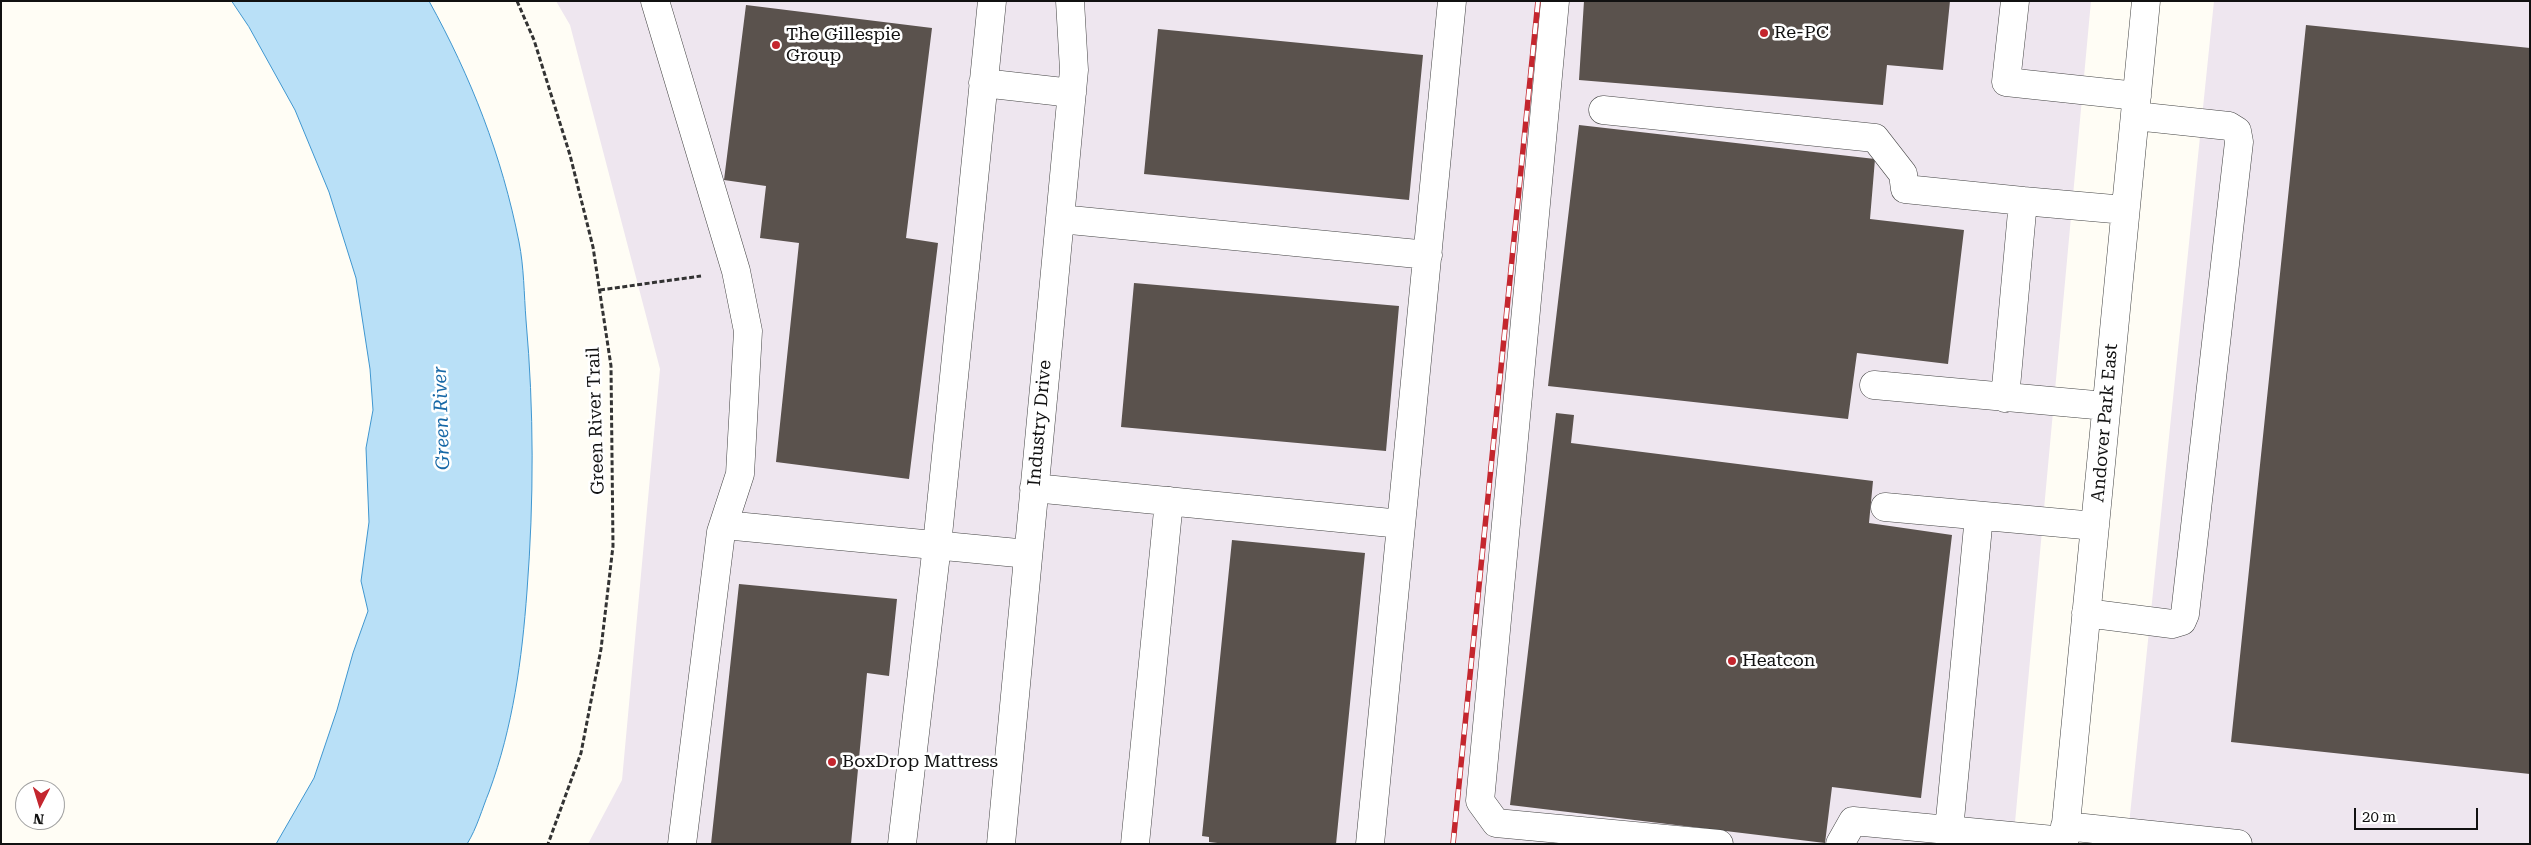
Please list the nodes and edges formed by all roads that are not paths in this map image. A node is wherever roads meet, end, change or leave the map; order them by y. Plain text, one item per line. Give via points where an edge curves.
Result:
1 (655, 1) edge
2 (992, 1) edge
3 (1070, 1) edge
4 (1452, 1) edge
5 (1554, 1) edge
6 (2014, 1) edge
7 (2146, 1) edge
8 (983, 83) junction
9 (1072, 92) junction
10 (2136, 106) junction
11 (1603, 110) dead end
12 (2023, 200) junction
13 (2125, 210) junction
14 (1060, 219) junction
15 (1428, 255) junction
16 (1874, 385) dead end
17 (2006, 398) junction
18 (2106, 406) junction
19 (1034, 488) junction
20 (1169, 501) junction
21 (1885, 507) dead end
22 (1979, 516) junction
23 (1401, 524) junction
24 (724, 525) junction
25 (2095, 526) junction
26 (937, 545) junction
27 (1028, 554) junction
28 (2086, 613) junction
29 (1949, 830) junction
30 (2064, 837) edge
31 (682, 844) edge
32 (902, 844) edge
33 (1001, 844) edge
34 (1135, 844) edge
35 (1370, 844) edge
36 (1719, 844) edge
37 (1840, 844) edge
38 (2238, 844) edge

1 - 24 street via 736,271 748,331 740,474
2 - 8 street
3 - 9 street, Industry Drive
4 - 15 street
5 - 36 street via 1480,801 1496,822
6 - 10 street via 2006,82
7 - 10 street, Andover Park East
8 - 9 street
8 - 26 street
9 - 14 street, Industry Drive
10 - 13 street, Andover Park East
10 - 28 street via 2229,126 2237,130 2239,142 2185,614 2182,621 2172,624
11 - 12 street via 1875,138 1903,174 1905,190
12 - 13 street
12 - 17 street
13 - 18 street, Andover Park East
14 - 15 street
14 - 19 street, Industry Drive
15 - 23 street
16 - 17 street
17 - 18 street
18 - 25 street, Andover Park East
19 - 20 street
19 - 27 street, Industry Drive
20 - 23 street
20 - 34 street
21 - 22 street
22 - 25 street
22 - 29 street
23 - 35 street
24 - 26 street
24 - 31 street
25 - 28 street, Andover Park East
26 - 27 street
26 - 32 street
27 - 33 street, Industry Drive
28 - 30 street, Andover Park East
29 - 30 street
29 - 37 street via 1853,821
30 - 38 street

